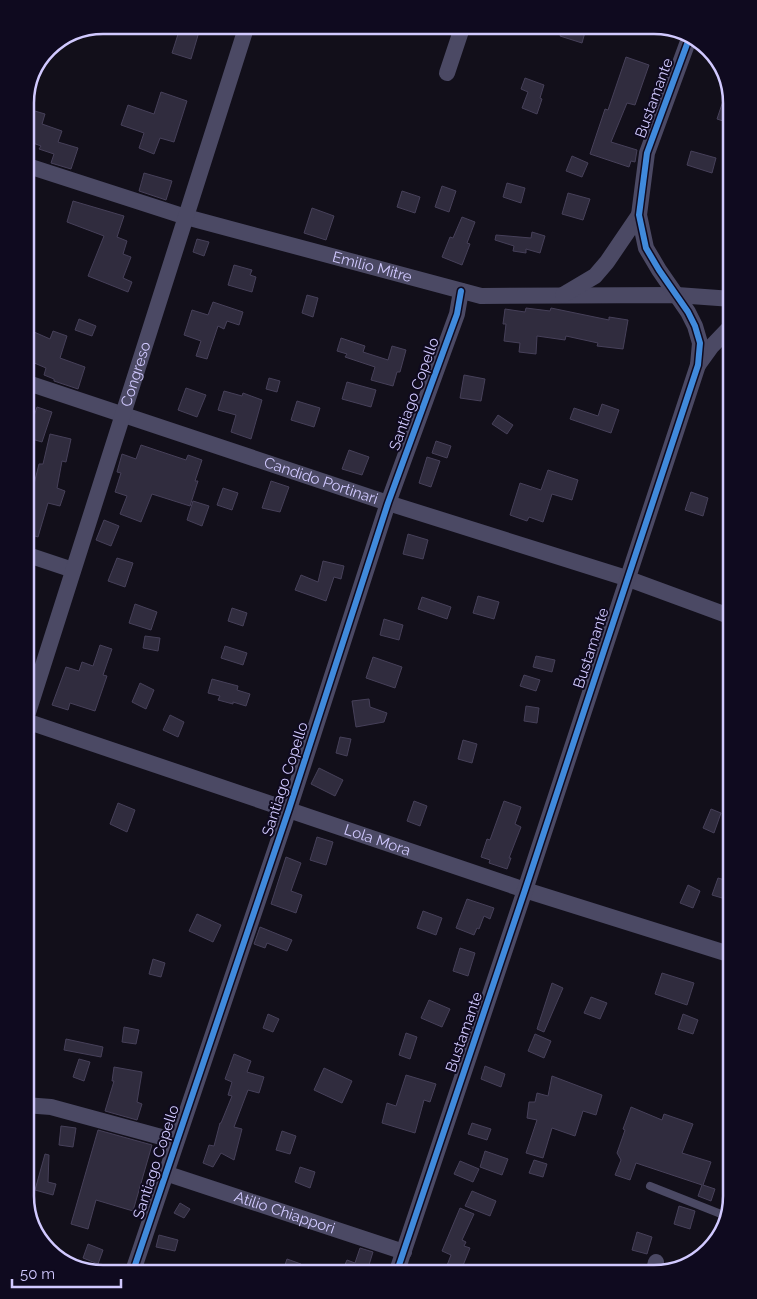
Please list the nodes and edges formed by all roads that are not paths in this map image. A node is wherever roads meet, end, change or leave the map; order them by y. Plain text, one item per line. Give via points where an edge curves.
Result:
1 (244, 34) edge
2 (460, 34) edge
3 (688, 42) edge
4 (447, 73) dead end
5 (34, 168) edge
6 (639, 215) junction
7 (186, 217) junction
8 (461, 291) junction
9 (563, 295) junction
10 (677, 295) junction
11 (723, 298) edge
12 (723, 334) edge
13 (698, 365) junction
14 (34, 385) edge
15 (123, 414) junction
16 (388, 502) junction
17 (34, 557) edge
18 (73, 570) junction
19 (626, 578) junction
20 (723, 614) edge
21 (34, 694) edge
22 (34, 725) edge
23 (288, 809) junction
24 (525, 890) junction
25 (723, 952) edge
26 (34, 1106) edge
27 (176, 1141) junction
28 (165, 1173) junction
29 (650, 1186) dead end
30 (721, 1214) edge
31 (404, 1252) junction
32 (135, 1265) edge
33 (399, 1265) edge

1 - 7 street, Congreso
2 - 4 street
3 - 6 street, Bustamante via 647,154
5 - 7 street, Emilio Mitre
6 - 9 street via 595,276
6 - 10 street, Bustamante via 646,248
7 - 8 street, Emilio Mitre
7 - 15 street, Congreso
8 - 9 street, Emilio Mitre via 481,296
8 - 16 street, Santiago Copello via 456,314
9 - 10 street, Emilio Mitre
10 - 11 street, Emilio Mitre
10 - 13 street, Bustamante via 692,319 700,343
12 - 13 street
13 - 19 street, Bustamante
14 - 15 street, Candido Portinari
15 - 16 street, Candido Portinari
15 - 18 street, Congreso
16 - 19 street, Candido Portinari
16 - 23 street, Santiago Copello
17 - 18 street
18 - 21 street, Congreso
19 - 20 street, Candido Portinari
19 - 24 street, Bustamante
22 - 23 street, Lola Mora
23 - 24 street, Lola Mora
23 - 27 street, Santiago Copello
24 - 25 street, Lola Mora
24 - 31 street, Bustamante
26 - 27 street via 51,1107
27 - 28 street, Santiago Copello
28 - 31 street, Atilio Chiappori
28 - 32 street, Santiago Copello
29 - 30 lane
31 - 33 street, Bustamante

